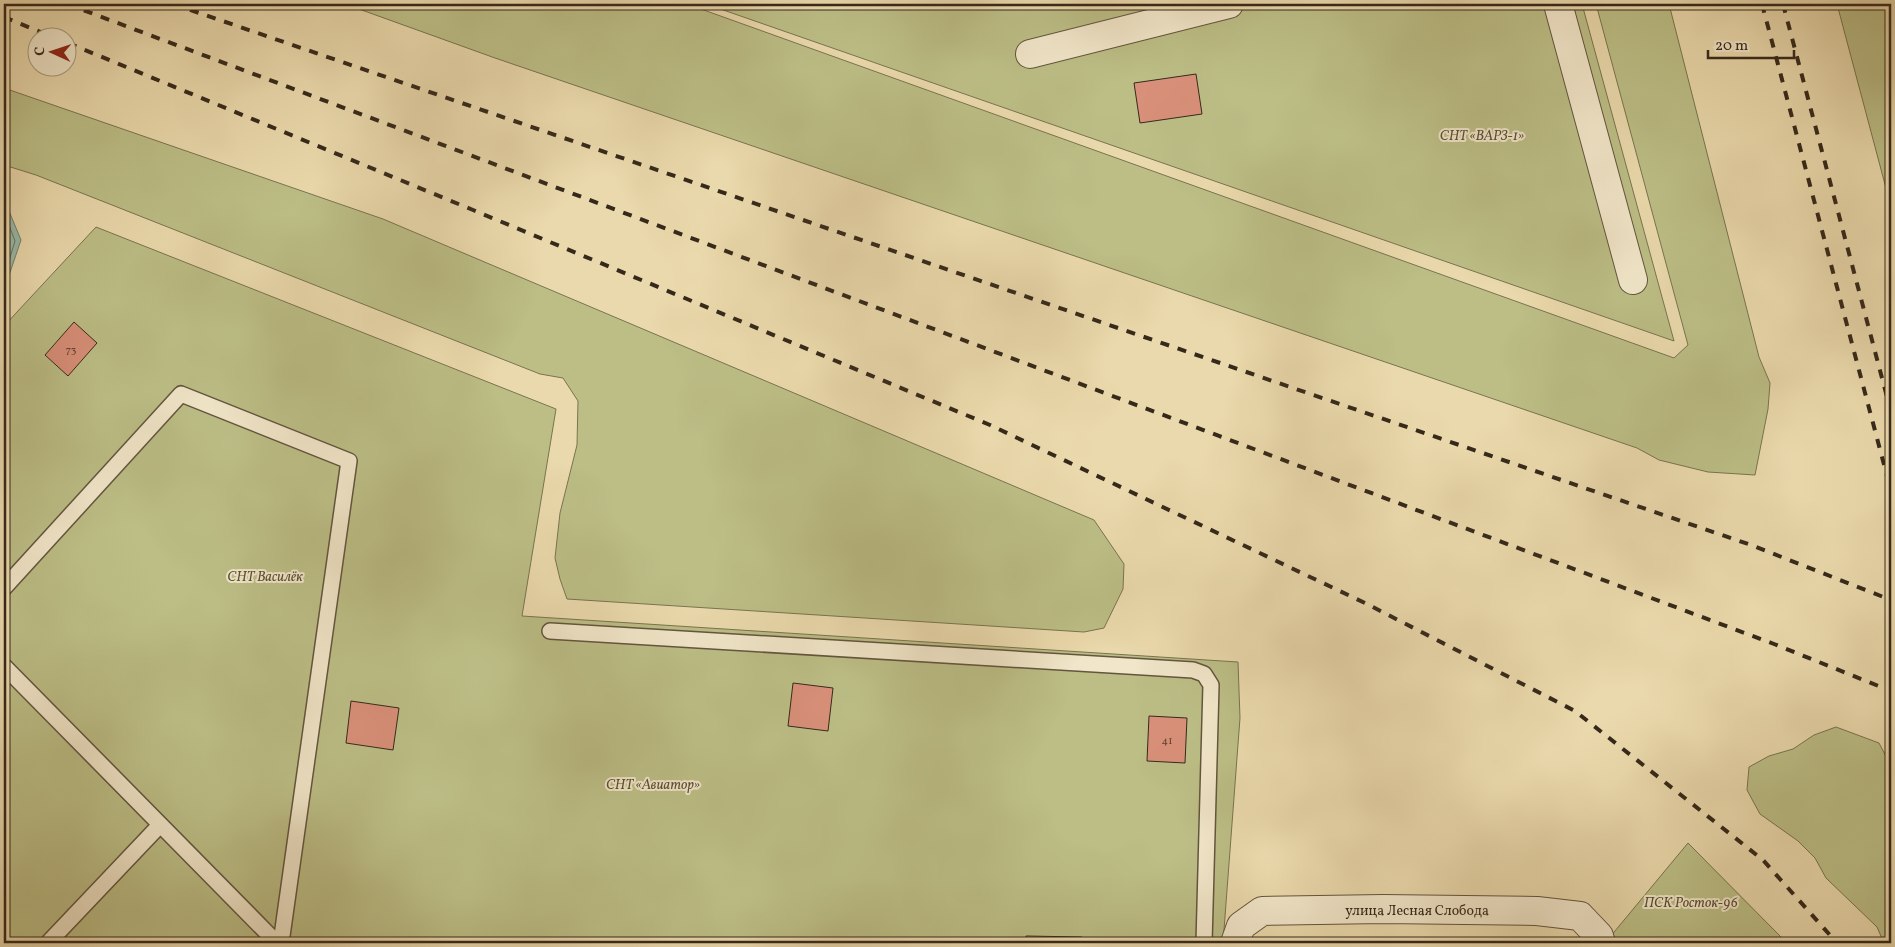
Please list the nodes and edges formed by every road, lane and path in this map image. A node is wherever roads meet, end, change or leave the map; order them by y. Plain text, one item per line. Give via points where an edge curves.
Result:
1 (1229, 4) edge
2 (1558, 4) edge
3 (1030, 54) dead end
4 (1633, 280) dead end
5 (4, 588) edge
6 (550, 631) dead end
7 (4, 666) edge
8 (160, 825) junction
9 (48, 943) edge
10 (277, 943) edge
11 (280, 943) edge
12 (1204, 943) edge
13 (1236, 943) edge
14 (1601, 943) edge

1 - 3 street
2 - 4 street
5 - 11 lane via 181,394 349,461
6 - 12 lane via 1192,670 1204,674 1211,684
7 - 8 lane
8 - 9 lane
8 - 10 lane
13 - 14 street, улица Лесная Слобода via 1241,926 1262,911 1383,909 1537,911 1580,916 1599,936

